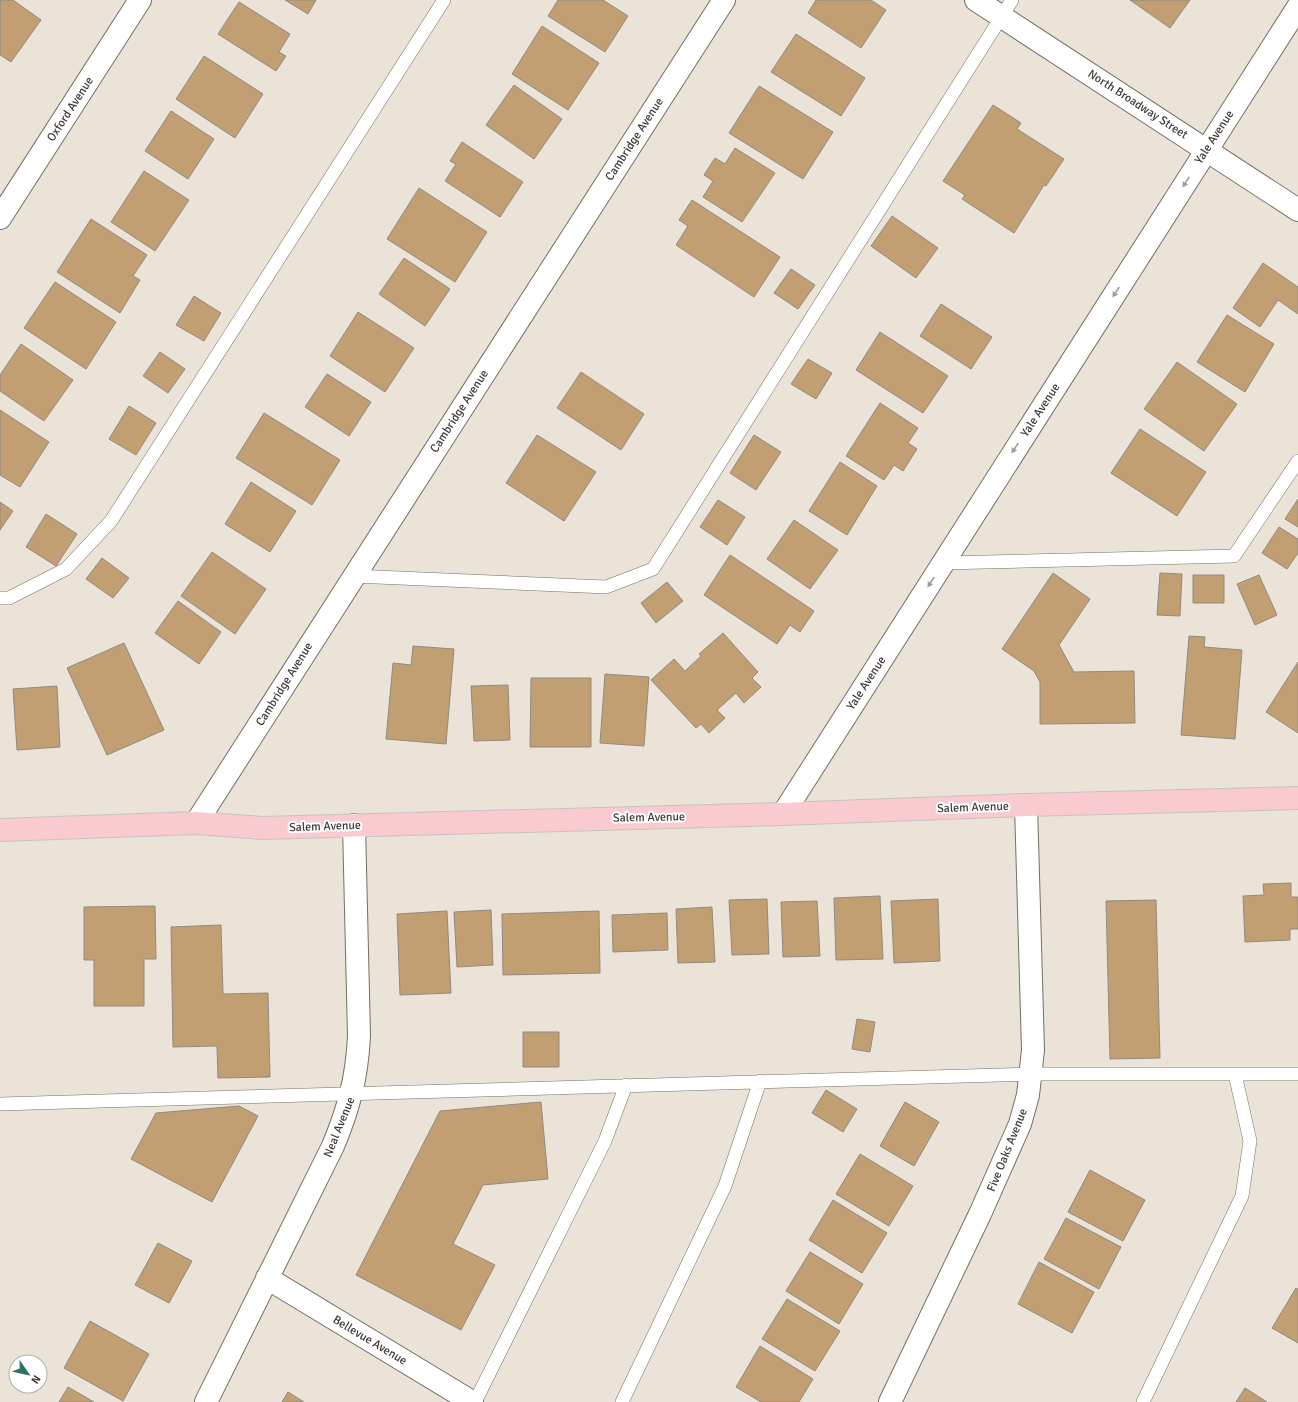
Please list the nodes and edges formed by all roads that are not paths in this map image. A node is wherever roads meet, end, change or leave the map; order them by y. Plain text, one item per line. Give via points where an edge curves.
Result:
1 (140, 0) edge
2 (444, 0) edge
3 (724, 0) edge
4 (976, 0) edge
5 (1298, 7) edge
6 (1007, 8) edge
7 (1207, 149) junction
8 (1298, 210) edge
9 (0, 218) edge
10 (1298, 460) edge
11 (942, 563) junction
12 (353, 576) junction
13 (0, 598) edge
14 (1298, 798) edge
15 (1026, 805) junction
16 (783, 814) junction
17 (196, 823) junction
18 (354, 825) junction
19 (0, 830) edge
20 (1031, 1074) junction
21 (1236, 1074) junction
22 (1298, 1074) edge
23 (760, 1081) junction
24 (626, 1085) junction
25 (353, 1093) junction
26 (0, 1104) edge
27 (268, 1278) junction
28 (206, 1402) edge
29 (472, 1402) edge
30 (475, 1402) edge
31 (622, 1402) edge
32 (890, 1402) edge
33 (1143, 1402) edge

1 - 9 street, Oxford Avenue
2 - 13 lane via 111,520 66,569 10,598
3 - 12 street, Cambridge Avenue
4 - 6 street, North Broadway Street
5 - 7 street, Yale Avenue
6 - 7 street, North Broadway Street
6 - 12 lane via 653,569 606,587
7 - 8 street, North Broadway Street
7 -> 11 street, Yale Avenue
10 - 11 lane via 1234,556
11 -> 16 street, Yale Avenue
12 - 17 street, Cambridge Avenue
14 - 15 main road, Salem Avenue
15 - 16 main road, Salem Avenue
15 - 20 street, Five Oaks Avenue via 1033,1050
16 - 18 main road, Salem Avenue
17 - 18 main road, Salem Avenue via 262,828
17 - 19 main road, Salem Avenue
18 - 25 street, Neal Avenue via 359,1036
20 - 21 lane
20 - 23 lane
20 - 32 street, Five Oaks Avenue via 1020,1124
21 - 22 lane
21 - 33 lane via 1250,1141 1242,1196
23 - 24 lane
23 - 31 lane via 725,1186
24 - 25 lane
24 - 30 lane via 604,1141
25 - 26 lane
25 - 27 street, Neal Avenue via 333,1146
27 - 28 street, Neal Avenue
27 - 29 street, Bellevue Avenue

